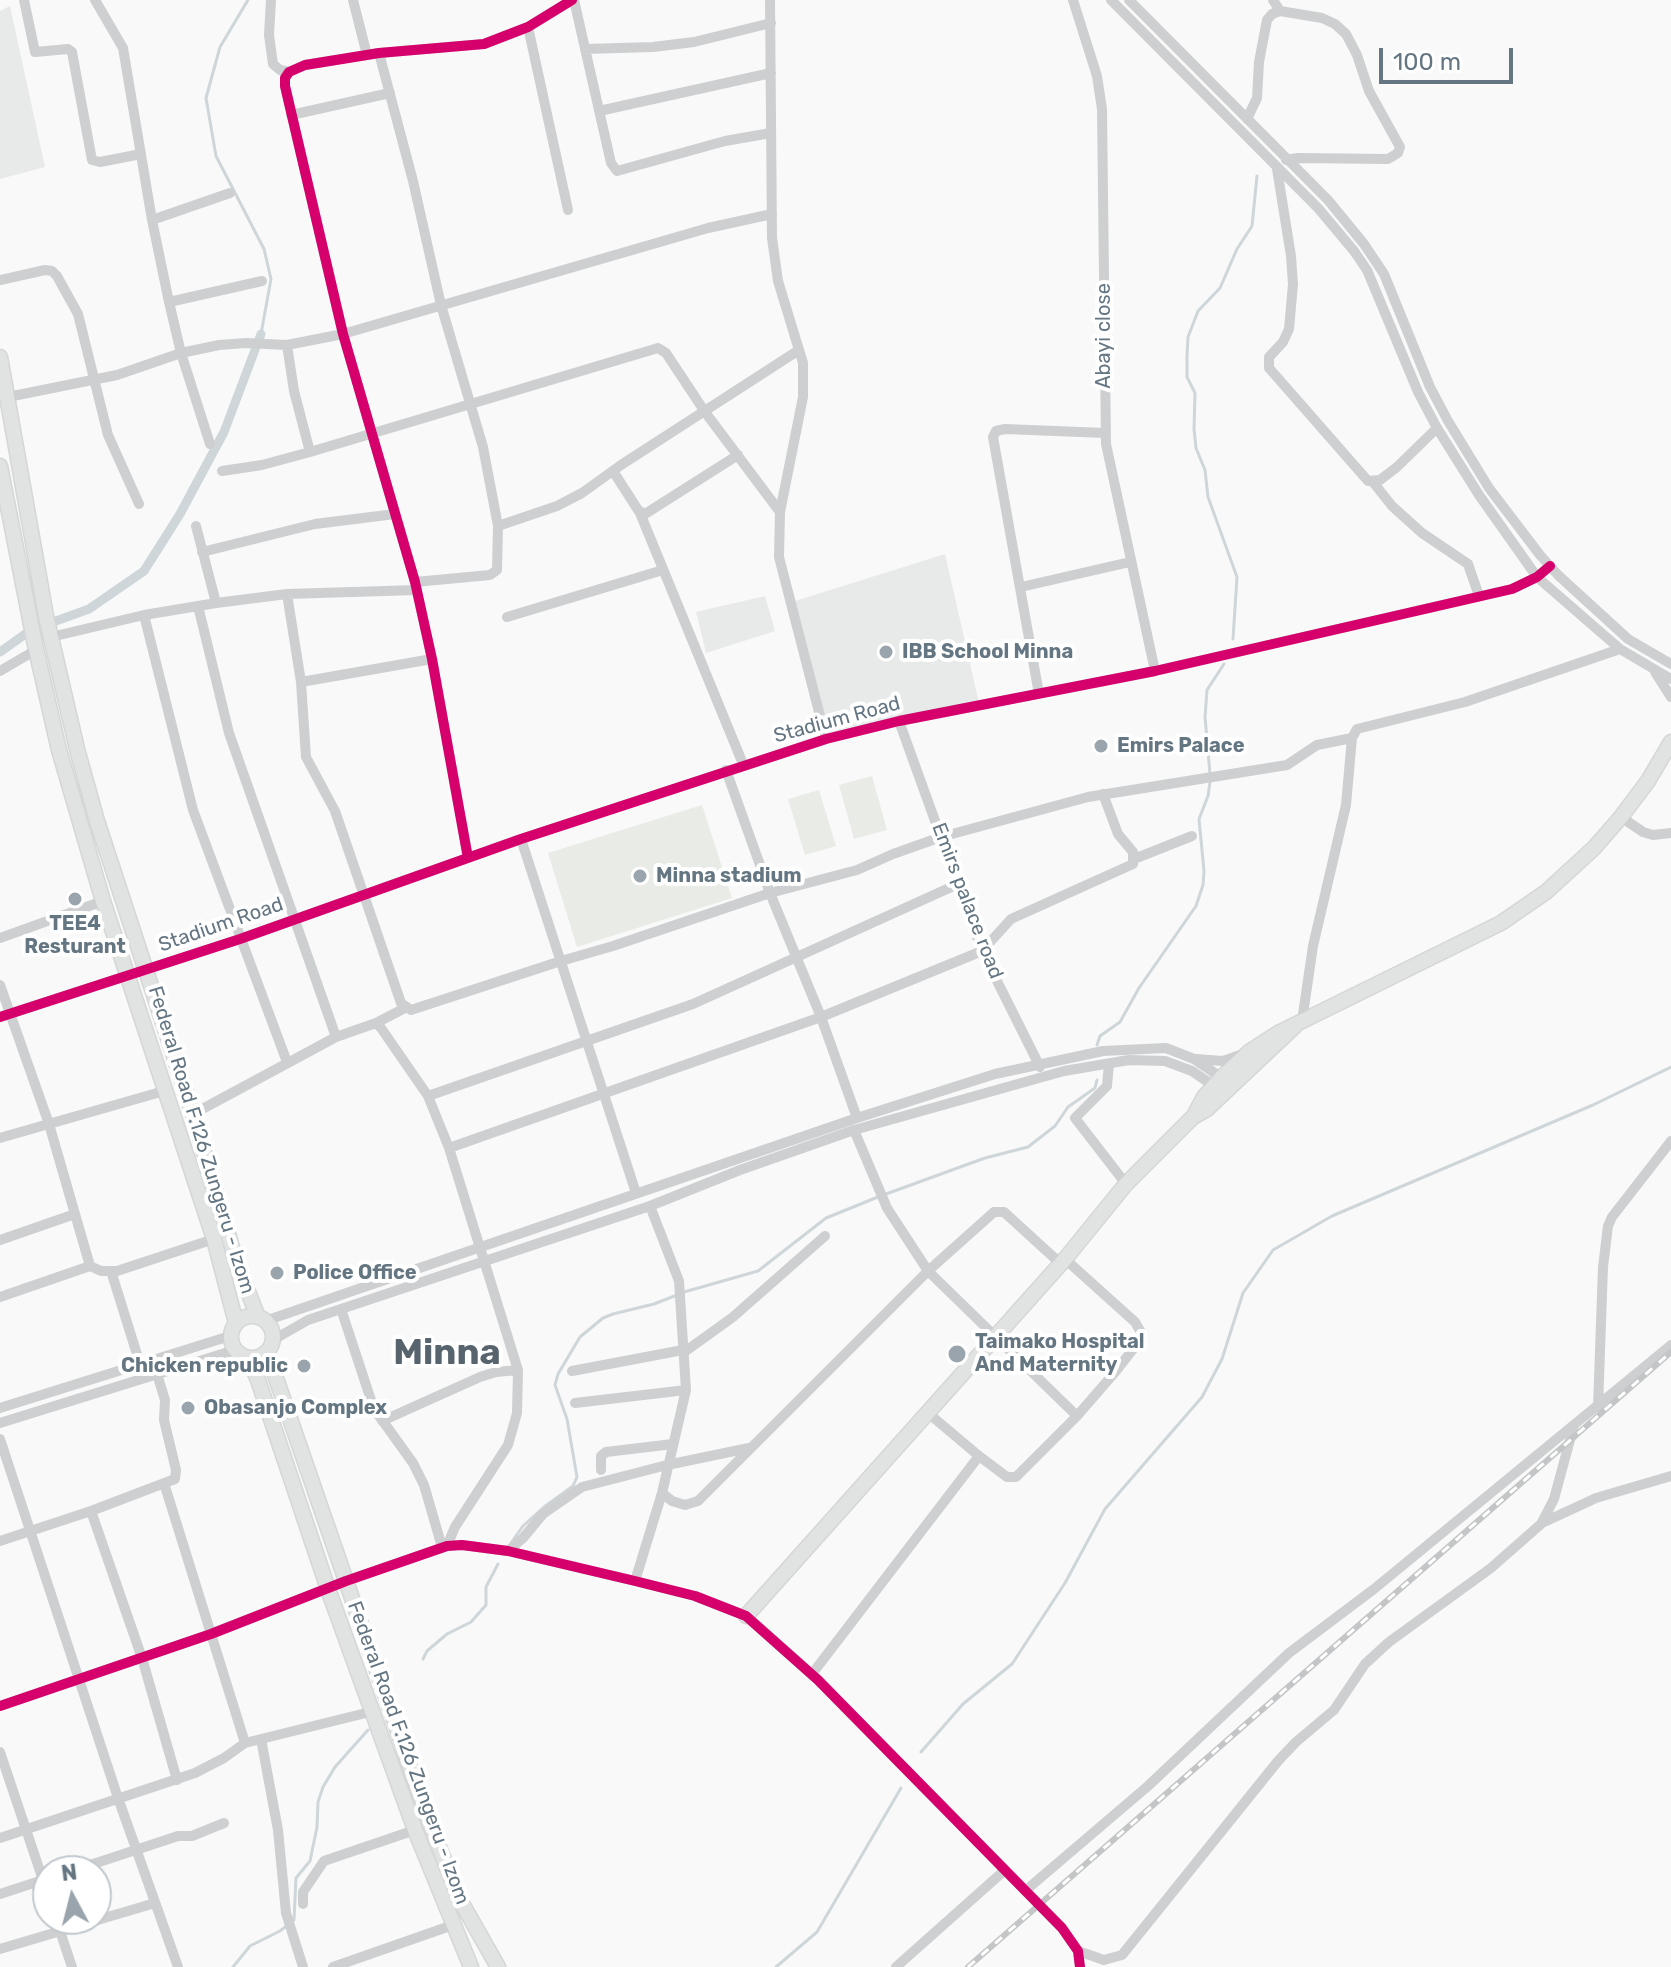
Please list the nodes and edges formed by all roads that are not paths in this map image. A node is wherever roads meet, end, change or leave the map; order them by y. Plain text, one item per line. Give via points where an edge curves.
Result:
1 (24, 0) edge
2 (95, 0) edge
3 (271, 0) edge
4 (353, 0) edge
5 (573, 0) edge
6 (770, 0) edge
7 (1073, 0) edge
8 (1111, 0) edge
9 (1129, 0) edge
10 (1273, 0) edge
11 (1280, 11) junction
12 (771, 23) junction
13 (528, 27) junction
14 (585, 49) junction
15 (379, 53) junction
16 (367, 55) junction
17 (289, 72) junction
18 (771, 73) junction
19 (390, 93) junction
20 (599, 111) junction
21 (291, 115) junction
22 (1247, 119) junction
23 (771, 133) junction
24 (141, 154) junction
25 (1286, 160) junction
26 (1277, 169) junction
27 (230, 193) dead end
28 (568, 210) dead end
29 (772, 214) junction
30 (152, 220) junction
31 (0, 280) edge
32 (262, 281) dead end
33 (169, 302) junction
34 (441, 305) junction
35 (343, 334) junction
36 (287, 345) junction
37 (799, 350) junction
38 (181, 353) junction
39 (0, 357) edge
40 (95, 380) junction
41 (8, 397) junction
42 (470, 403) junction
43 (705, 412) junction
44 (1437, 428) junction
45 (371, 432) junction
46 (1105, 433) junction
47 (210, 444) dead end
48 (310, 452) junction
49 (738, 455) junction
50 (0, 466) edge
51 (222, 471) dead end
52 (613, 471) junction
53 (1373, 482) junction
54 (25, 488) junction
55 (5, 492) junction
56 (139, 504) dead end
57 (780, 512) junction
58 (640, 513) junction
59 (395, 514) junction
60 (196, 526) dead end
61 (498, 526) junction
62 (6, 529) edge
63 (202, 552) junction
64 (1130, 562) junction
65 (1550, 566) junction
66 (663, 570) junction
67 (1537, 577) junction
68 (416, 586) junction
69 (1021, 587) junction
70 (287, 594) junction
71 (1479, 596) junction
72 (216, 603) junction
73 (198, 606) junction
74 (144, 615) junction
75 (507, 617) dead end
76 (50, 635) junction
77 (35, 648) junction
78 (1620, 649) junction
79 (432, 659) junction
80 (1671, 664) edge
81 (1651, 667) junction
82 (0, 671) edge
83 (1155, 671) junction
84 (1671, 679) edge
85 (301, 682) junction
86 (1039, 694) junction
87 (1671, 697) edge
88 (899, 721) junction
89 (1352, 738) junction
90 (826, 739) junction
91 (1671, 742) edge
92 (743, 764) junction
93 (726, 770) junction
94 (1103, 794) junction
95 (1621, 817) junction
96 (1671, 833) edge
97 (1192, 836) dead end
98 (941, 837) junction
99 (521, 839) junction
100 (468, 858) junction
101 (1134, 859) junction
102 (958, 884) junction
103 (770, 893) junction
104 (365, 894) junction
105 (103, 901) junction
106 (293, 920) junction
107 (0, 938) edge
108 (240, 939) junction
109 (982, 951) junction
110 (797, 960) junction
111 (561, 961) junction
112 (147, 969) junction
113 (128, 975) junction
114 (0, 985) edge
115 (405, 1008) junction
116 (4, 1016) edge
117 (821, 1017) junction
118 (376, 1023) junction
119 (1298, 1023) junction
120 (336, 1037) junction
121 (587, 1042) junction
122 (1249, 1052) junction
123 (1194, 1059) junction
124 (287, 1062) junction
125 (1038, 1063) junction
126 (1109, 1064) junction
127 (1044, 1077) junction
128 (1223, 1085) junction
129 (164, 1091) junction
130 (604, 1092) junction
131 (428, 1096) junction
132 (193, 1114) junction
133 (857, 1118) junction
134 (49, 1124) junction
135 (854, 1130) junction
136 (0, 1138) edge
137 (1671, 1141) edge
138 (449, 1148) junction
139 (1126, 1184) junction
140 (636, 1193) junction
141 (650, 1206) junction
142 (75, 1214) junction
143 (825, 1236) dead end
144 (214, 1239) junction
145 (0, 1240) edge
146 (479, 1247) junction
147 (484, 1260) junction
148 (1063, 1261) junction
149 (90, 1266) junction
150 (111, 1271) junction
151 (928, 1271) junction
152 (0, 1297) edge
153 (341, 1309) junction
154 (262, 1319) junction
155 (995, 1336) junction
156 (237, 1342) junction
157 (1671, 1345) edge
158 (270, 1346) junction
159 (683, 1352) junction
160 (140, 1364) junction
161 (518, 1370) junction
162 (572, 1371) dead end
163 (157, 1374) junction
164 (686, 1390) junction
165 (575, 1403) dead end
166 (1598, 1407) junction
167 (0, 1408) edge
168 (928, 1413) junction
169 (1077, 1416) junction
170 (382, 1421) junction
171 (0, 1423) edge
172 (1574, 1425) junction
173 (0, 1439) edge
174 (673, 1444) junction
175 (751, 1447) junction
176 (979, 1456) junction
177 (667, 1465) junction
178 (601, 1470) dead end
179 (1671, 1476) edge
180 (164, 1483) junction
181 (662, 1493) junction
182 (91, 1511) junction
183 (1541, 1524) junction
184 (30, 1530) junction
185 (0, 1541) edge
186 (444, 1546) junction
187 (508, 1551) junction
188 (346, 1581) junction
189 (635, 1581) junction
190 (328, 1589) junction
191 (746, 1616) junction
192 (211, 1634) junction
193 (142, 1658) junction
194 (812, 1674) junction
195 (80, 1679) junction
196 (0, 1706) edge
197 (374, 1711) junction
198 (261, 1739) junction
199 (245, 1743) junction
200 (0, 1752) edge
201 (177, 1780) junction
202 (118, 1798) junction
203 (224, 1823) dead end
204 (25, 1829) junction
205 (415, 1830) junction
206 (0, 1838) edge
207 (137, 1851) junction
208 (36, 1855) edge
209 (112, 1859) edge
210 (1005, 1870) junction
211 (32, 1884) edge
212 (1025, 1891) junction
213 (0, 1894) edge
214 (155, 1903) junction
215 (303, 1904) dead end
216 (112, 1916) edge
217 (453, 1925) junction
218 (49, 1935) edge
219 (61, 1935) edge
220 (0, 1949) edge
221 (1078, 1951) junction
222 (72, 1967) edge
223 (178, 1967) edge
224 (303, 1967) edge
225 (333, 1967) edge
226 (471, 1967) edge
227 (498, 1967) edge
228 (896, 1967) edge
229 (1080, 1967) edge

1 - 24 street via 35,52 72,52 92,160
2 - 24 street via 123,48
3 - 17 street via 273,64
4 - 16 street
5 - 13 street
5 - 14 street
6 - 12 street
7 - 46 street, Abayi close via 1102,109
8 - 26 street
9 - 22 street
10 - 11 street
11 - 22 street via 1267,20 1257,98
11 - 25 street via 1322,18 1346,34 1400,147 1388,159
12 - 14 street via 694,42
12 - 18 street
13 - 15 street via 484,44
13 - 28 street
14 - 20 street
15 - 16 street
15 - 19 street
16 - 17 street
17 - 21 street via 285,86
18 - 20 street
18 - 23 street
19 - 21 street
19 - 34 street
20 - 23 street via 617,171
21 - 35 street
22 - 25 street
23 - 29 street
24 - 30 street
25 - 65 street via 1328,200 1378,264 1448,421 1489,488
26 - 44 street via 1318,208 1367,270
26 - 53 street via 1293,284 1287,335 1268,365 1364,479
27 - 30 street
29 - 34 street
29 - 37 street via 778,281
30 - 33 street
31 - 40 street via 45,270 57,276 78,314
32 - 33 street
33 - 38 street
34 - 35 street
34 - 42 street
35 - 36 street
35 - 45 street
36 - 38 street via 225,344
36 - 48 street
37 - 43 street
37 - 57 street via 803,397
38 - 40 street
38 - 47 street
39 - 41 main road, Federal Road F.126 Zungeru - Izom
40 - 41 street
40 - 56 street via 112,449
41 - 54 main road, Federal Road F.126 Zungeru - Izom
42 - 43 street via 658,348
42 - 45 street
42 - 61 street
43 - 49 street
43 - 52 street
44 - 53 street via 1397,467
44 - 67 street
45 - 48 street
45 - 59 street
46 - 64 street, Abayi close
46 - 69 street via 996,431
48 - 51 street
49 - 57 street
49 - 58 street via 651,512
50 - 55 main road, Federal Road F.126 Zungeru - Izom
52 - 58 street
52 - 61 street via 557,506
53 - 71 street via 1422,533 1468,564
54 - 55 main road
54 - 76 main road, Federal Road F.126 Zungeru - Izom
55 - 62 main road, Federal Road F.126 Zungeru - Izom
57 - 90 street via 783,578
58 - 66 street
59 - 63 street via 315,524
59 - 68 street
60 - 63 street
61 - 68 street via 497,570
62 - 77 main road, Federal Road F.126 Zungeru - Izom
63 - 72 street
64 - 69 street
64 - 83 street, Abayi close
65 - 67 street, Stadium Road
65 - 80 street via 1628,639
66 - 75 street
66 - 92 street
67 - 71 street, Stadium Road
67 - 78 street
68 - 70 street
68 - 79 street
69 - 86 street
70 - 72 street
70 - 85 street
71 - 83 street, Stadium Road
72 - 73 street
73 - 74 street
73 - 106 street via 229,733
74 - 76 street
74 - 108 street via 193,810
76 - 112 main road, Federal Road F.126 Zungeru - Izom via 97,821
77 - 82 street
77 - 105 main road, Federal Road F.126 Zungeru - Izom
78 - 81 street
78 - 89 street via 1465,702 1362,727
79 - 85 street
79 - 100 street
81 - 84 street
81 - 87 street
83 - 86 street, Stadium Road
85 - 104 street via 306,757 335,811
86 - 88 street, Stadium Road
88 - 90 street, Stadium Road
88 - 98 street, Emirs palace road
89 - 94 street via 1317,745 1287,765
89 - 119 street via 1346,805
90 - 92 street, Stadium Road
91 - 95 main road
92 - 93 street, Stadium Road
93 - 99 street, Stadium Road
93 - 103 street
94 - 98 street
94 - 101 street
95 - 96 street via 1643,832
95 - 119 main road via 1546,892 1501,923
97 - 101 street
98 - 102 street, Emirs palace road
98 - 103 street via 857,870
99 - 100 street, Stadium Road
99 - 111 street
100 - 104 street, Stadium Road
101 - 109 street via 1126,868 1011,919
102 - 109 street, Emirs palace road
102 - 110 street
103 - 110 street
103 - 111 street
104 - 106 street, Stadium Road
104 - 115 street
105 - 107 street
105 - 113 main road, Federal Road F.126 Zungeru - Izom
106 - 108 street, Stadium Road
106 - 120 street
108 - 112 street, Stadium Road
108 - 124 street
109 - 117 street
109 - 125 street, Emirs palace road
110 - 117 street
110 - 121 street
111 - 115 street via 418,1010
111 - 121 street
112 - 113 street, Stadium Road
112 - 132 main road, Federal Road F.126 Zungeru - Izom
113 - 116 street, Stadium Road
113 - 129 main road, Federal Road F.126 Zungeru - Izom
114 - 116 street
115 - 118 street
116 - 134 street
117 - 130 street
117 - 133 street
118 - 120 street
118 - 131 street
119 - 122 main road
119 - 128 main road
120 - 124 street
121 - 130 street
121 - 131 street
122 - 123 street via 1223,1061
122 - 128 main road
123 - 125 street via 1172,1049 1142,1048
123 - 128 street
124 - 132 street
125 - 127 street, Emirs palace road
125 - 133 street
126 - 127 street
126 - 128 street via 1165,1061
126 - 139 street via 1107,1086 1075,1118
127 - 135 street
128 - 139 main road
129 - 134 street
129 - 144 main road, Federal Road F.126 Zungeru - Izom
130 - 138 street
130 - 140 street
131 - 138 street
132 - 154 main road, Federal Road F.126 Zungeru - Izom via 236,1261
133 - 140 street
134 - 136 street
134 - 142 street
135 - 141 street
135 - 151 street via 887,1208
137 - 166 street via 1608,1226
138 - 146 street
139 - 148 main road
140 - 146 street
141 - 147 street
141 - 159 street via 679,1281
142 - 145 street
142 - 149 street
143 - 159 street via 733,1317
144 - 150 street
144 - 156 main road, Federal Road F.126 Zungeru - Izom
146 - 147 street
146 - 154 street
147 - 153 street
147 - 161 street
148 - 151 street via 998,1211
148 - 155 main road
148 - 169 street via 1135,1322 1142,1334
149 - 150 street
149 - 152 street
150 - 160 street
151 - 155 street
151 - 175 street
153 - 158 street via 308,1320
153 - 170 street
154 - 156 main road via 246,1317
154 - 158 main road via 270,1326
155 - 168 main road
155 - 169 street
156 - 158 main road via 255,1358
156 - 160 street
156 - 163 street
156 - 190 main road, Federal Road F.126 Zungeru - Izom via 258,1380
157 - 166 street
158 - 188 main road, Federal Road F.126 Zungeru - Izom
159 - 162 street
159 - 164 street
160 - 167 street
161 - 170 street via 480,1377
161 - 186 street via 517,1413 508,1445
163 - 171 street
163 - 180 street via 177,1475
164 - 165 street
164 - 174 street
166 - 172 street
168 - 176 street
168 - 191 main road
169 - 176 street via 1016,1477 1007,1477
170 - 186 street via 419,1474
172 - 183 street via 1554,1499
172 - 212 street via 1289,1653 1148,1786
173 - 184 street
174 - 177 street
174 - 178 street via 606,1452
175 - 177 street
175 - 181 street via 698,1501 685,1505
176 - 194 street
177 - 181 street
177 - 187 street via 582,1487 543,1514
179 - 183 street via 1596,1498
180 - 182 street
180 - 192 street
181 - 189 street
182 - 184 street
182 - 193 street
183 - 221 street via 1365,1664 1334,1710 1278,1761 1122,1955 1104,1960
184 - 185 street
184 - 195 street
186 - 187 street
186 - 188 street
187 - 189 street
188 - 190 street
188 - 227 main road, Federal Road F.126 Zungeru - Izom via 430,1824 460,1900
189 - 191 street
190 - 192 street
190 - 197 main road, Federal Road F.126 Zungeru - Izom
191 - 194 street
192 - 193 street
192 - 199 street
193 - 195 street
193 - 201 street
194 - 210 street
195 - 196 street
195 - 202 street
197 - 198 street
197 - 205 main road, Federal Road F.126 Zungeru - Izom
198 - 199 street
198 - 224 street via 287,1919
199 - 201 street
200 - 204 street
201 - 202 street
202 - 204 street
202 - 207 street
203 - 207 street
204 - 206 street
204 - 208 street
205 - 215 street via 324,1861 303,1892
205 - 217 main road, Federal Road F.126 Zungeru - Izom
207 - 209 street
207 - 214 street
210 - 212 street
210 - 228 street
211 - 213 street
212 - 221 street
214 - 216 street
214 - 223 street
217 - 225 street
217 - 226 main road, Federal Road F.126 Zungeru - Izom
218 - 220 street
219 - 222 street
221 - 229 street

